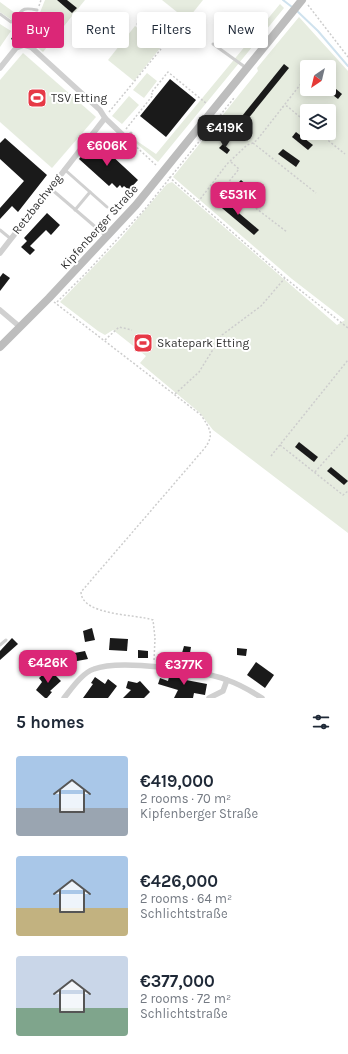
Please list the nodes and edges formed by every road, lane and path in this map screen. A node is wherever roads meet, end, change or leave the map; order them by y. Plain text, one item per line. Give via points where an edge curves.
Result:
1 (41, 0) edge
2 (303, 3) edge
3 (37, 10) joint
4 (0, 14) edge
5 (213, 44) dead end
6 (16, 48) edge
7 (31, 48) edge
8 (348, 57) edge
9 (147, 67) dead end
10 (0, 68) edge
11 (247, 68) junction
12 (300, 85) edge
13 (212, 99) dead end
14 (282, 107) junction
15 (300, 117) edge
16 (105, 118) junction
17 (131, 133) dead end
18 (124, 136) junction
19 (327, 140) edge
20 (253, 143) junction
21 (344, 154) dead end
22 (231, 162) junction
23 (64, 169) junction
24 (163, 172) junction
25 (50, 188) junction
26 (90, 192) junction
27 (316, 193) dead end
28 (198, 202) junction
29 (107, 207) dead end
30 (76, 210) junction
31 (0, 230) edge
32 (287, 232) dead end
33 (108, 237) junction
34 (10, 239) junction
35 (0, 253) edge
36 (285, 278) junction
37 (49, 298) junction
38 (0, 310) edge
39 (20, 327) junction
40 (348, 328) edge
41 (132, 330) dead end
42 (105, 340) junction
43 (0, 347) edge
44 (348, 360) edge
45 (345, 364) junction
46 (348, 367) edge
47 (175, 394) junction
48 (348, 435) edge
49 (280, 445) junction
50 (271, 456) dead end
51 (314, 472) junction
52 (348, 491) edge
53 (6, 640) dead end
54 (0, 645) edge
55 (154, 667) junction
56 (227, 680) junction
57 (64, 698) edge
58 (209, 698) edge
59 (262, 698) edge

1 - 3 path
2 - 8 path
2 - 11 street, Kipfenberger Straße
3 - 4 lane via 22,9 11,22
5 - 11 lane
6 - 10 street
7 - 16 street via 100,110
9 - 16 path
11 - 24 street, Kipfenberger Straße
12 - 14 path
13 - 18 path via 207,105 168,72 151,93 153,95
14 - 15 path via 287,106
14 - 20 path
16 - 18 street
16 - 23 street, Retzbachweg
17 - 18 lane
18 - 24 path
19 - 21 path
20 - 22 path via 247,145
20 - 27 path
22 - 28 path
22 - 32 path via 239,169 227,184 228,187
23 - 25 street, Retzbachweg
23 - 26 lane
24 - 28 path
24 - 33 street, Kipfenberger Straße
25 - 30 lane
25 - 34 street, Retzbachweg
26 - 29 lane
26 - 30 lane
28 - 36 path
30 - 33 lane
31 - 34 lane
33 - 37 street, Kipfenberger Straße
34 - 35 street, Retzbachweg
36 - 40 path
36 - 47 path via 261,306 222,335 199,372
37 - 39 street, Kipfenberger Straße
37 - 42 path
38 - 39 street
39 - 43 street, Kipfenberger Straße
41 - 42 path via 119,327
42 - 47 path
44 - 45 path
45 - 46 path
45 - 49 path
47 - 55 path via 201,415 210,432 210,442 81,592 84,602 94,608 153,620
48 - 51 path
49 - 50 path
49 - 51 path
51 - 52 path via 343,495
53 - 54 lane
55 - 56 street via 191,671
55 - 57 street via 105,666 93,669 83,676
56 - 58 street via 223,691
56 - 59 street

